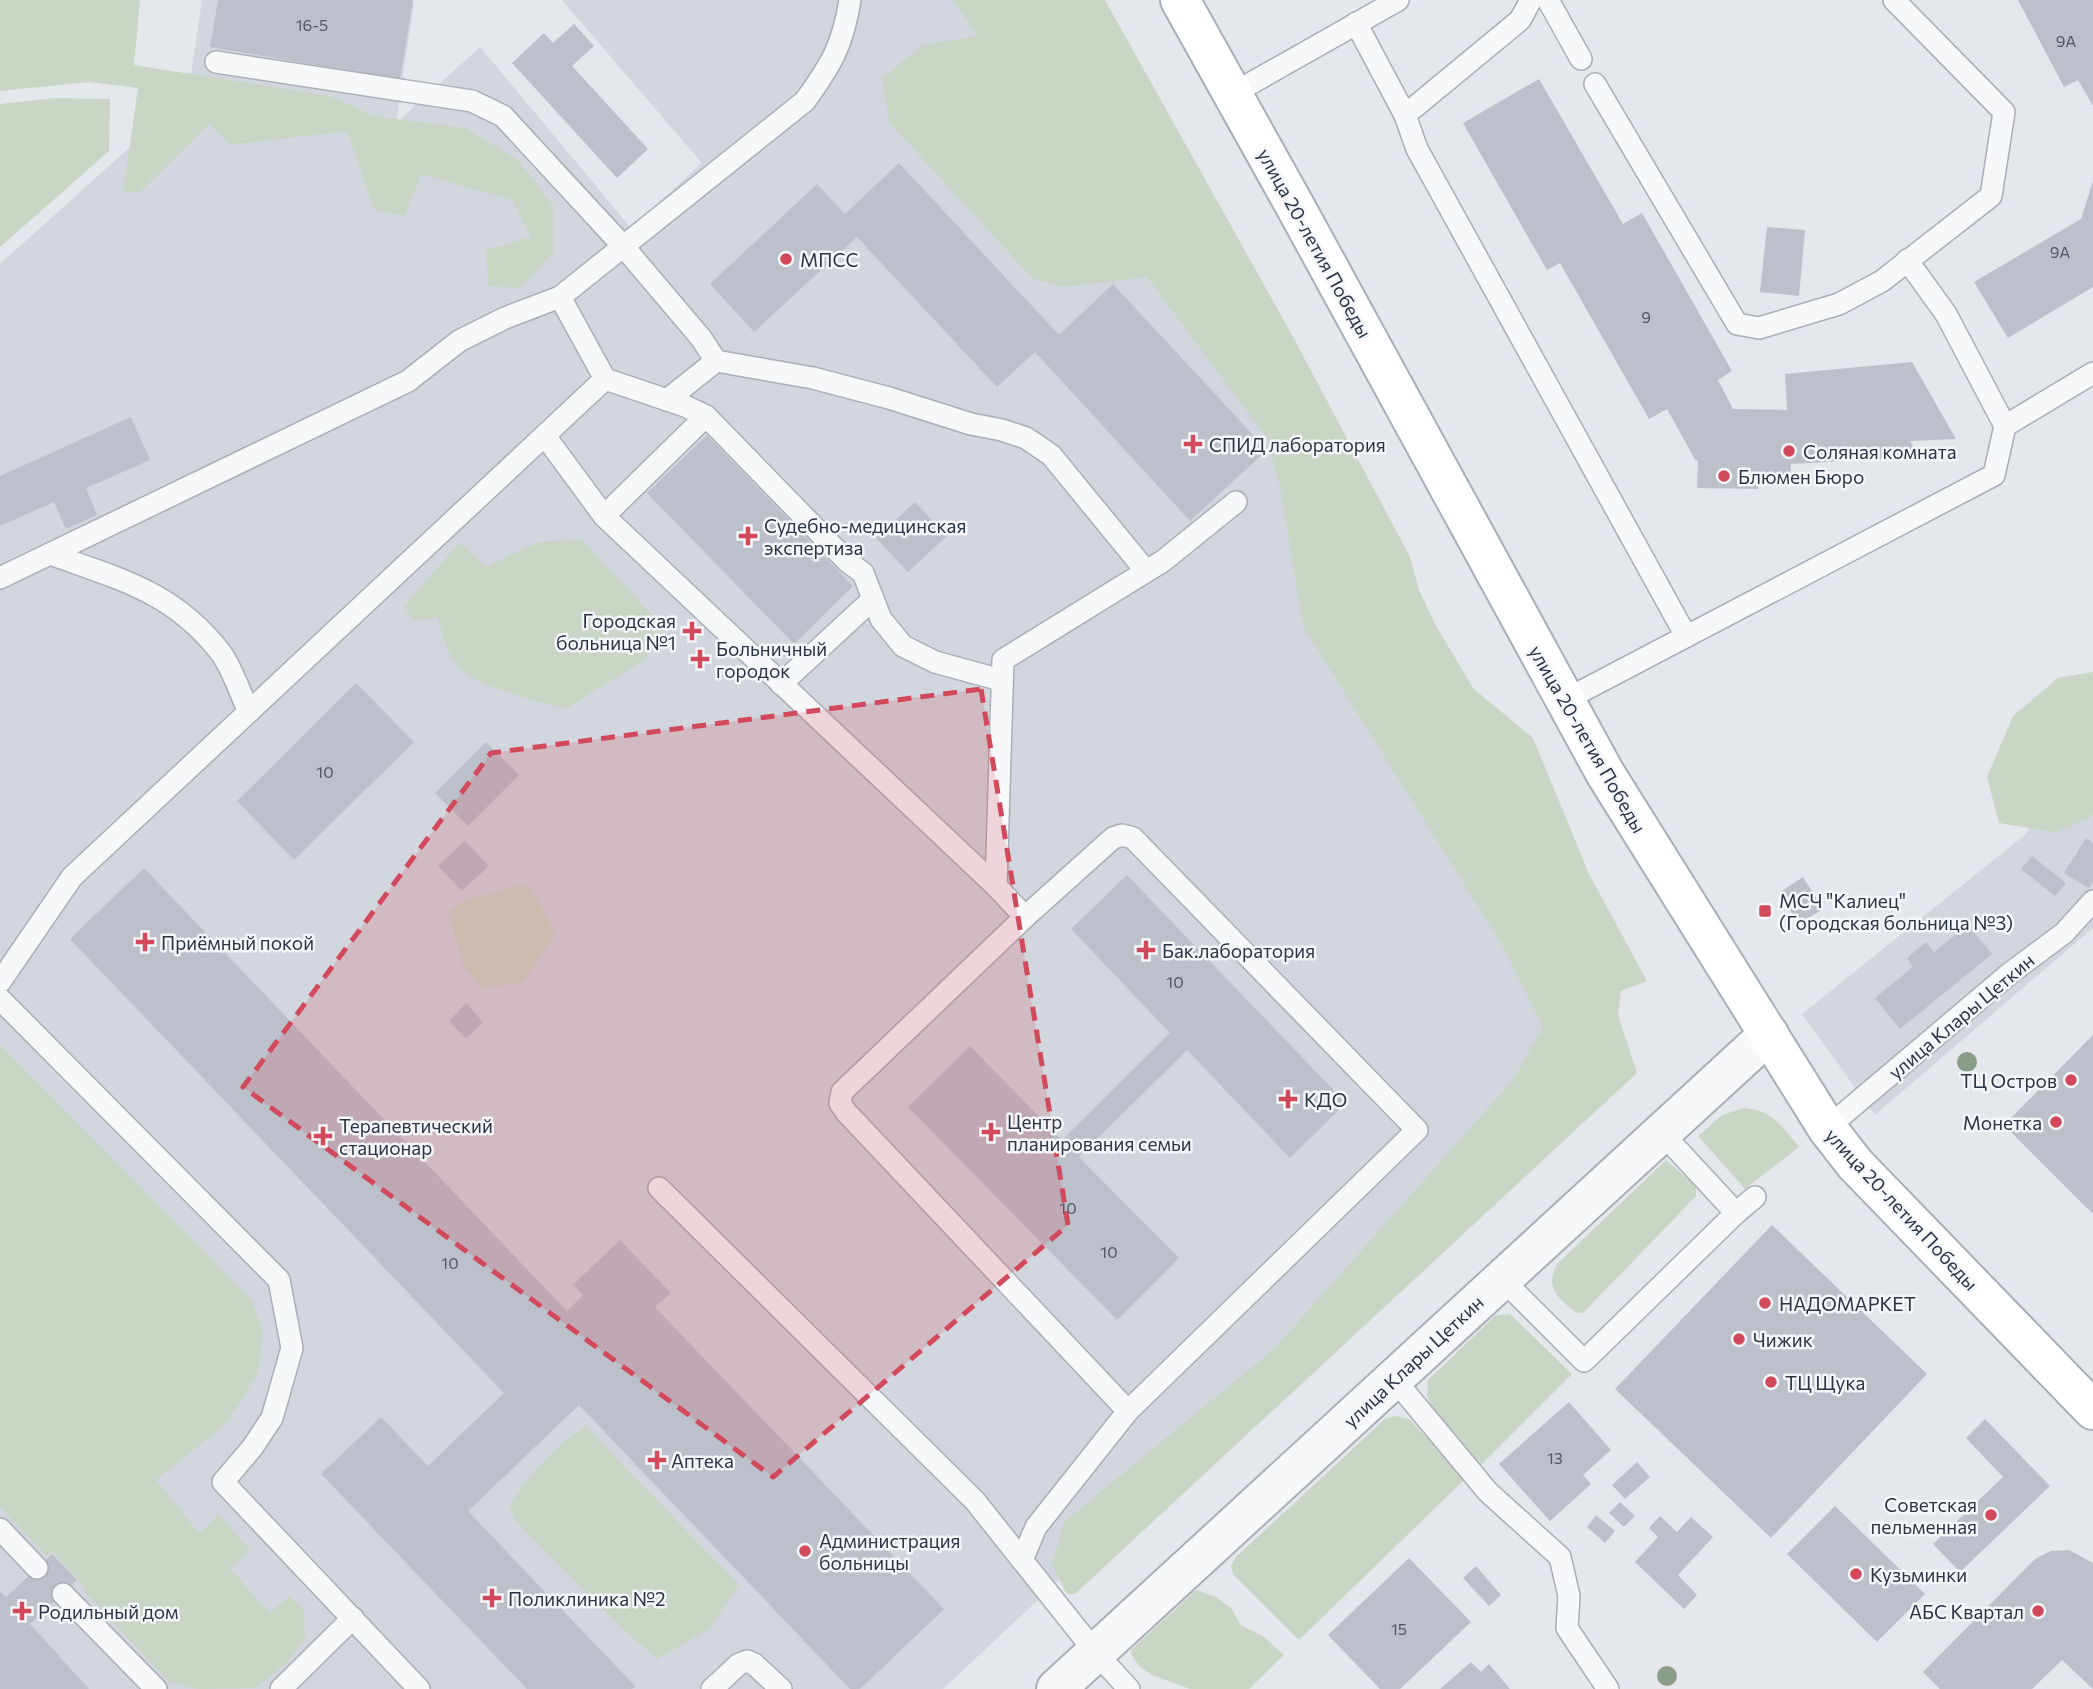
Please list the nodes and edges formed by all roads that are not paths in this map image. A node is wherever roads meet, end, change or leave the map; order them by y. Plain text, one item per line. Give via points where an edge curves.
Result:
1 (850, 0) edge
2 (1180, 0) edge
3 (1398, 0) edge
4 (1531, 0) edge
5 (1548, 0) edge
6 (1894, 0) edge
7 (1356, 23) junction
8 (1581, 59) dead end
9 (216, 62) dead end
10 (1595, 84) dead end
11 (1232, 94) junction
12 (1405, 116) junction
13 (623, 246) junction
14 (1908, 260) junction
15 (560, 297) junction
16 (716, 361) junction
17 (2093, 373) edge
18 (605, 379) junction
19 (667, 400) junction
20 (706, 416) junction
21 (2005, 426) junction
22 (545, 436) junction
23 (1236, 502) dead end
24 (604, 516) junction
25 (50, 554) junction
26 (1146, 572) junction
27 (0, 578) edge
28 (873, 599) junction
29 (1686, 636) junction
30 (1001, 680) junction
31 (781, 684) junction
32 (1564, 699) junction
33 (249, 712) junction
34 (996, 886) junction
35 (2093, 901) edge
36 (1025, 917) junction
37 (0, 982) edge
38 (0, 999) edge
39 (1769, 1034) junction
40 (1827, 1128) junction
41 (1661, 1132) junction
42 (659, 1188) dead end
43 (1755, 1197) dead end
44 (1736, 1213) junction
45 (1502, 1279) junction
46 (1394, 1378) junction
47 (2093, 1410) edge
48 (1128, 1411) junction
49 (0, 1529) edge
50 (1022, 1560) junction
51 (37, 1568) dead end
52 (63, 1594) dead end
53 (353, 1618) junction
54 (1096, 1653) junction
55 (156, 1689) edge
56 (281, 1689) edge
57 (419, 1689) edge
58 (712, 1689) edge
59 (781, 1689) edge
60 (1056, 1689) edge
61 (1129, 1689) edge
62 (1608, 1689) edge

1 - 13 lane via 831,66 805,101
2 - 11 street, улица 20-летия Победы
3 - 7 lane
4 - 12 lane via 1520,20
5 - 8 lane
6 - 14 lane via 2004,113 1991,196
7 - 11 lane
7 - 12 lane
9 - 13 lane via 472,102 503,116
10 - 14 lane via 1737,324 1759,328 1839,304 1882,281
11 - 32 street, улица 20-летия Победы
12 - 29 lane via 1417,149
13 - 15 lane
13 - 16 lane
14 - 21 lane via 1946,314
15 - 18 lane
15 - 25 lane via 459,341 408,382
16 - 19 lane
16 - 26 lane via 813,378 1026,439 1051,455
17 - 21 lane
18 - 19 lane
18 - 22 lane
19 - 20 lane
20 - 24 lane
20 - 28 lane via 863,573
21 - 29 lane via 1994,475
22 - 24 lane
22 - 33 lane
23 - 26 lane
24 - 31 lane
25 - 27 lane
25 - 33 lane via 145,589 183,612 222,655
26 - 30 lane via 1003,660
28 - 30 lane via 881,619 903,646 935,662
28 - 31 lane
29 - 32 lane
30 - 34 lane
31 - 34 lane
32 - 39 street, улица 20-летия Победы via 1605,773
33 - 37 lane via 72,877
34 - 36 lane
35 - 40 lane, улица Клары Цеткин via 2064,933
36 - 48 lane via 842,1092 840,1103
36 - 48 lane via 1113,838 1133,838 1418,1130
38 - 53 lane via 279,1280 292,1348 272,1418 223,1482
39 - 40 street, улица 20-летия Победы
39 - 41 street, улица Клары Цеткин
40 - 47 street, улица 20-летия Победы via 1855,1164
41 - 44 lane
41 - 45 street, улица Клары Цеткин
42 - 50 lane via 975,1501
43 - 44 lane
44 - 45 lane via 1584,1361
45 - 46 street, улица Клары Цеткин
46 - 54 street, улица Клары Цеткин
46 - 62 lane via 1488,1492 1560,1558 1569,1597 1567,1628
48 - 50 lane via 1036,1527
49 - 51 lane
50 - 54 lane
52 - 55 lane
53 - 56 lane
53 - 57 lane
54 - 60 street, улица Клары Цеткин
54 - 61 lane
58 - 59 lane via 747,1661

